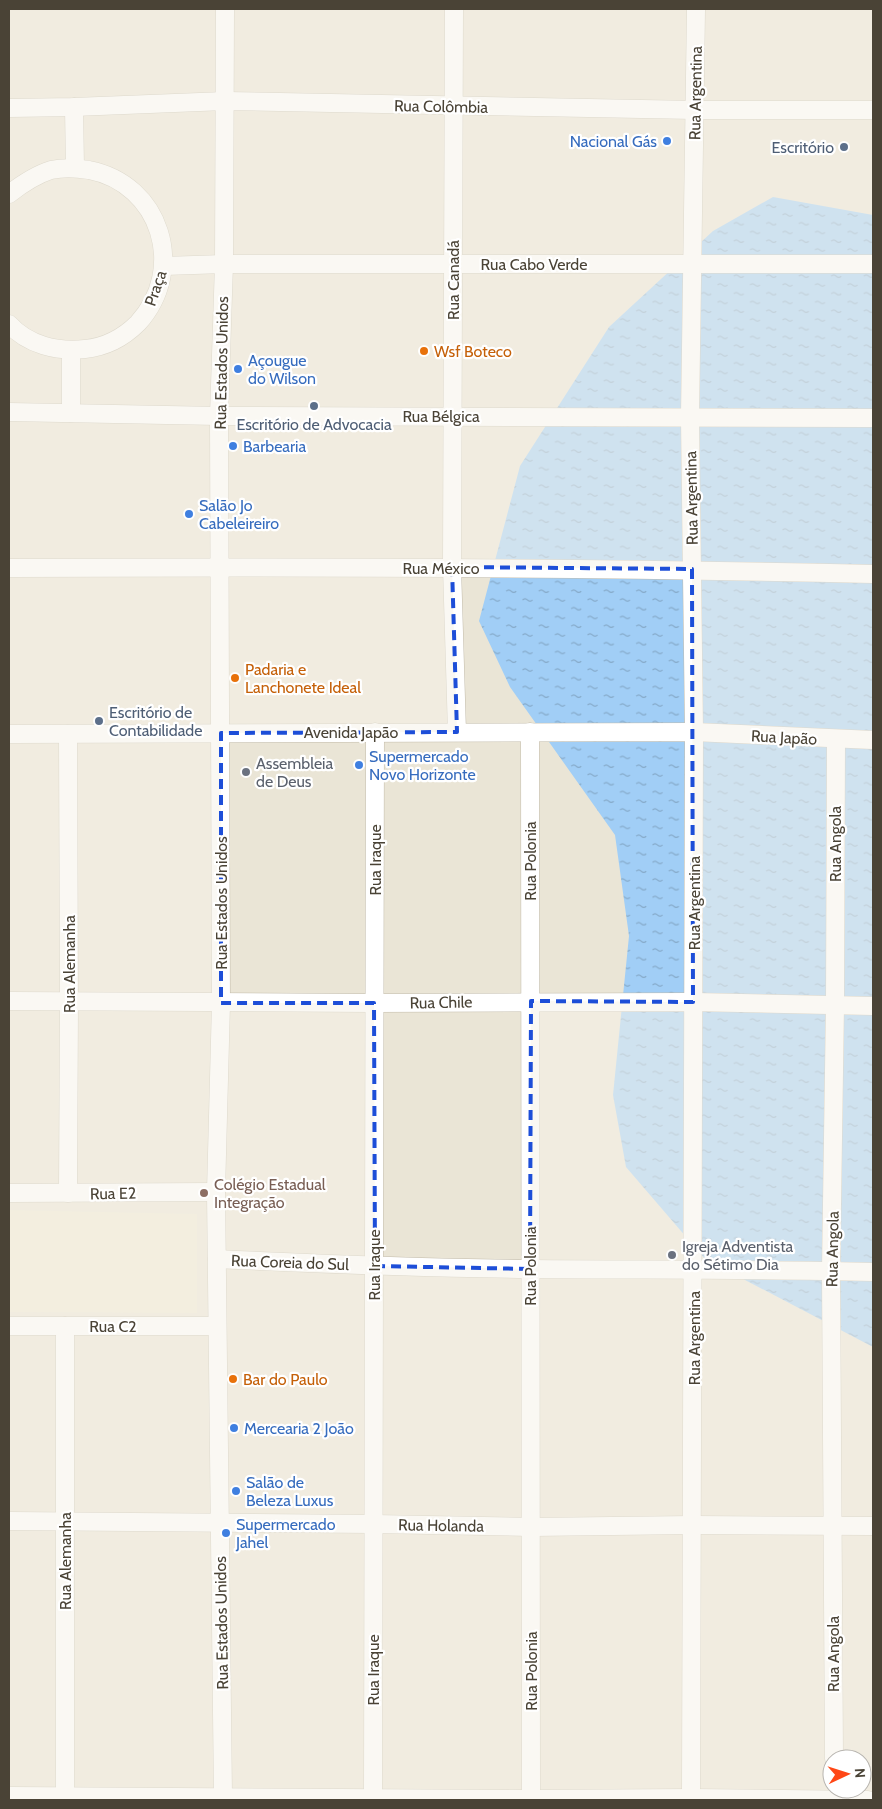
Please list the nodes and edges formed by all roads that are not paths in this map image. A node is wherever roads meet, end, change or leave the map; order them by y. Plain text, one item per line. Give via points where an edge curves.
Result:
1 (225, 9) edge
2 (454, 9) edge
3 (696, 9) edge
4 (225, 102) junction
5 (74, 107) junction
6 (454, 107) junction
7 (9, 108) edge
8 (695, 110) junction
9 (873, 110) edge
10 (75, 168) junction
11 (9, 194) edge
12 (224, 264) junction
13 (453, 264) junction
14 (691, 264) junction
15 (873, 264) edge
16 (164, 266) junction
17 (9, 324) edge
18 (71, 351) junction
19 (9, 412) edge
20 (71, 413) junction
21 (219, 416) junction
22 (452, 416) junction
23 (690, 417) junction
24 (873, 418) edge
25 (221, 567) junction
26 (452, 567) junction
27 (9, 568) edge
28 (692, 570) junction
29 (873, 574) edge
30 (375, 732) junction
31 (457, 732) junction
32 (530, 732) junction
33 (694, 732) junction
34 (221, 733) junction
35 (9, 734) edge
36 (68, 734) junction
37 (836, 740) junction
38 (873, 740) edge
39 (9, 1001) edge
40 (70, 1001) junction
41 (531, 1001) junction
42 (693, 1002) junction
43 (221, 1003) junction
44 (374, 1003) junction
45 (835, 1005) junction
46 (873, 1006) edge
47 (216, 1192) junction
48 (9, 1193) edge
49 (68, 1194) junction
50 (217, 1260) junction
51 (375, 1266) junction
52 (530, 1269) junction
53 (694, 1269) junction
54 (831, 1271) junction
55 (873, 1272) edge
56 (9, 1326) edge
57 (65, 1326) junction
58 (218, 1326) junction
59 (9, 1521) edge
60 (219, 1522) junction
61 (65, 1523) junction
62 (373, 1524) junction
63 (693, 1525) junction
64 (832, 1526) junction
65 (873, 1526) edge
66 (531, 1527) junction
67 (834, 1749) edge
68 (822, 1794) edge
69 (9, 1796) edge
70 (65, 1796) junction
71 (223, 1797) junction
72 (373, 1798) junction
73 (691, 1798) junction
74 (531, 1799) edge

1 - 4 street, Rua Estados Unidos
2 - 6 street, Rua Canadá
3 - 8 street, Rua Argentina
4 - 5 street, Rua Colômbia
4 - 6 street, Rua Colômbia
4 - 12 street, Rua Estados Unidos
5 - 7 street, Rua Colômbia
5 - 10 street
6 - 8 street, Rua Colômbia
6 - 13 street, Rua Canadá
8 - 9 street, Rua Colômbia
8 - 14 street, Rua Argentina
10 - 11 street, Praça via 53,170 28,179
10 - 16 street, Praça via 102,173 126,185 144,202 156,223
12 - 13 street, Rua Cabo Verde
12 - 16 street, Rua Cabo Verde
12 - 21 street, Rua Estados Unidos
13 - 14 street, Rua Cabo Verde
13 - 22 street, Rua Canadá
14 - 15 street, Rua Cabo Verde
14 - 23 street, Rua Argentina
16 - 18 street, Praça via 157,293 147,312 132,329 93,349
17 - 18 street, Praça via 28,340 49,348
18 - 20 street
19 - 20 street, Rua Bélgica
20 - 21 street, Rua Bélgica
21 - 22 street, Rua Bélgica
21 - 25 street, Rua Estados Unidos
22 - 23 street, Rua Bélgica
22 - 26 street, Rua Canadá
23 - 24 street, Rua Bélgica
23 - 28 street, Rua Argentina
25 - 26 street, Rua México
25 - 27 street, Rua México
25 - 34 street, Rua Estados Unidos
26 - 28 street, Rua México
26 - 31 street, Rua Canadá
28 - 29 street, Rua México
28 - 33 street, Rua Argentina
30 - 31 street, Avenida Japão
30 - 34 street, Avenida Japão
30 - 44 street, Rua Iraque
31 - 32 street, Avenida Japão
32 - 33 street, Avenida Japão
32 - 41 street, Rua Polonia
33 - 37 street, Rua Japão
33 - 42 street, Rua Argentina
34 - 36 street, Avenida Japão
34 - 43 street, Rua Estados Unidos
35 - 36 street, Avenida Japão
36 - 40 street, Rua Alemanha
37 - 38 street, Rua Japão
37 - 45 street, Rua Angola
39 - 40 street, Rua Chile
40 - 43 street, Rua Chile
40 - 49 street, Rua Alemanha
41 - 42 street, Rua Chile
41 - 44 street, Rua Chile
41 - 52 street, Rua Polonia
42 - 45 street, Rua Chile
42 - 53 street, Rua Argentina
43 - 44 street, Rua Chile
43 - 47 street, Rua Estados Unidos
44 - 51 street, Rua Iraque
45 - 46 street, Rua Chile
45 - 54 street, Rua Angola
47 - 49 street, Rua E2
47 - 50 street, Rua Estados Unidos
48 - 49 street, Rua E2
50 - 51 street, Rua Coreia do Sul
50 - 58 street, Rua Estados Unidos
51 - 52 street, Rua Coreia do Sul
51 - 62 street, Rua Iraque
52 - 53 street, Rua Coreia do Sul
52 - 66 street, Rua Polonia
53 - 54 street, Rua Coreia do Sul
53 - 63 street, Rua Argentina
54 - 55 street, Rua Coreia do Sul
54 - 64 street, Rua Angola
56 - 57 street, Rua C2
57 - 58 street, Rua C2
57 - 61 street, Rua Alemanha
58 - 60 street, Rua Estados Unidos
59 - 61 street, Rua Holanda
60 - 61 street, Rua Holanda
60 - 62 street, Rua Holanda
60 - 71 street, Rua Estados Unidos
61 - 70 street, Rua Alemanha
62 - 66 street, Rua Holanda
62 - 72 street, Rua Iraque
63 - 64 street, Rua Holanda
63 - 66 street, Rua Holanda
63 - 73 street, Rua Argentina
64 - 65 street, Rua Holanda
64 - 67 street, Rua Angola
66 - 74 street, Rua Polonia
68 - 73 street
69 - 70 street
70 - 71 street
71 - 72 street
72 - 74 street
73 - 74 street

